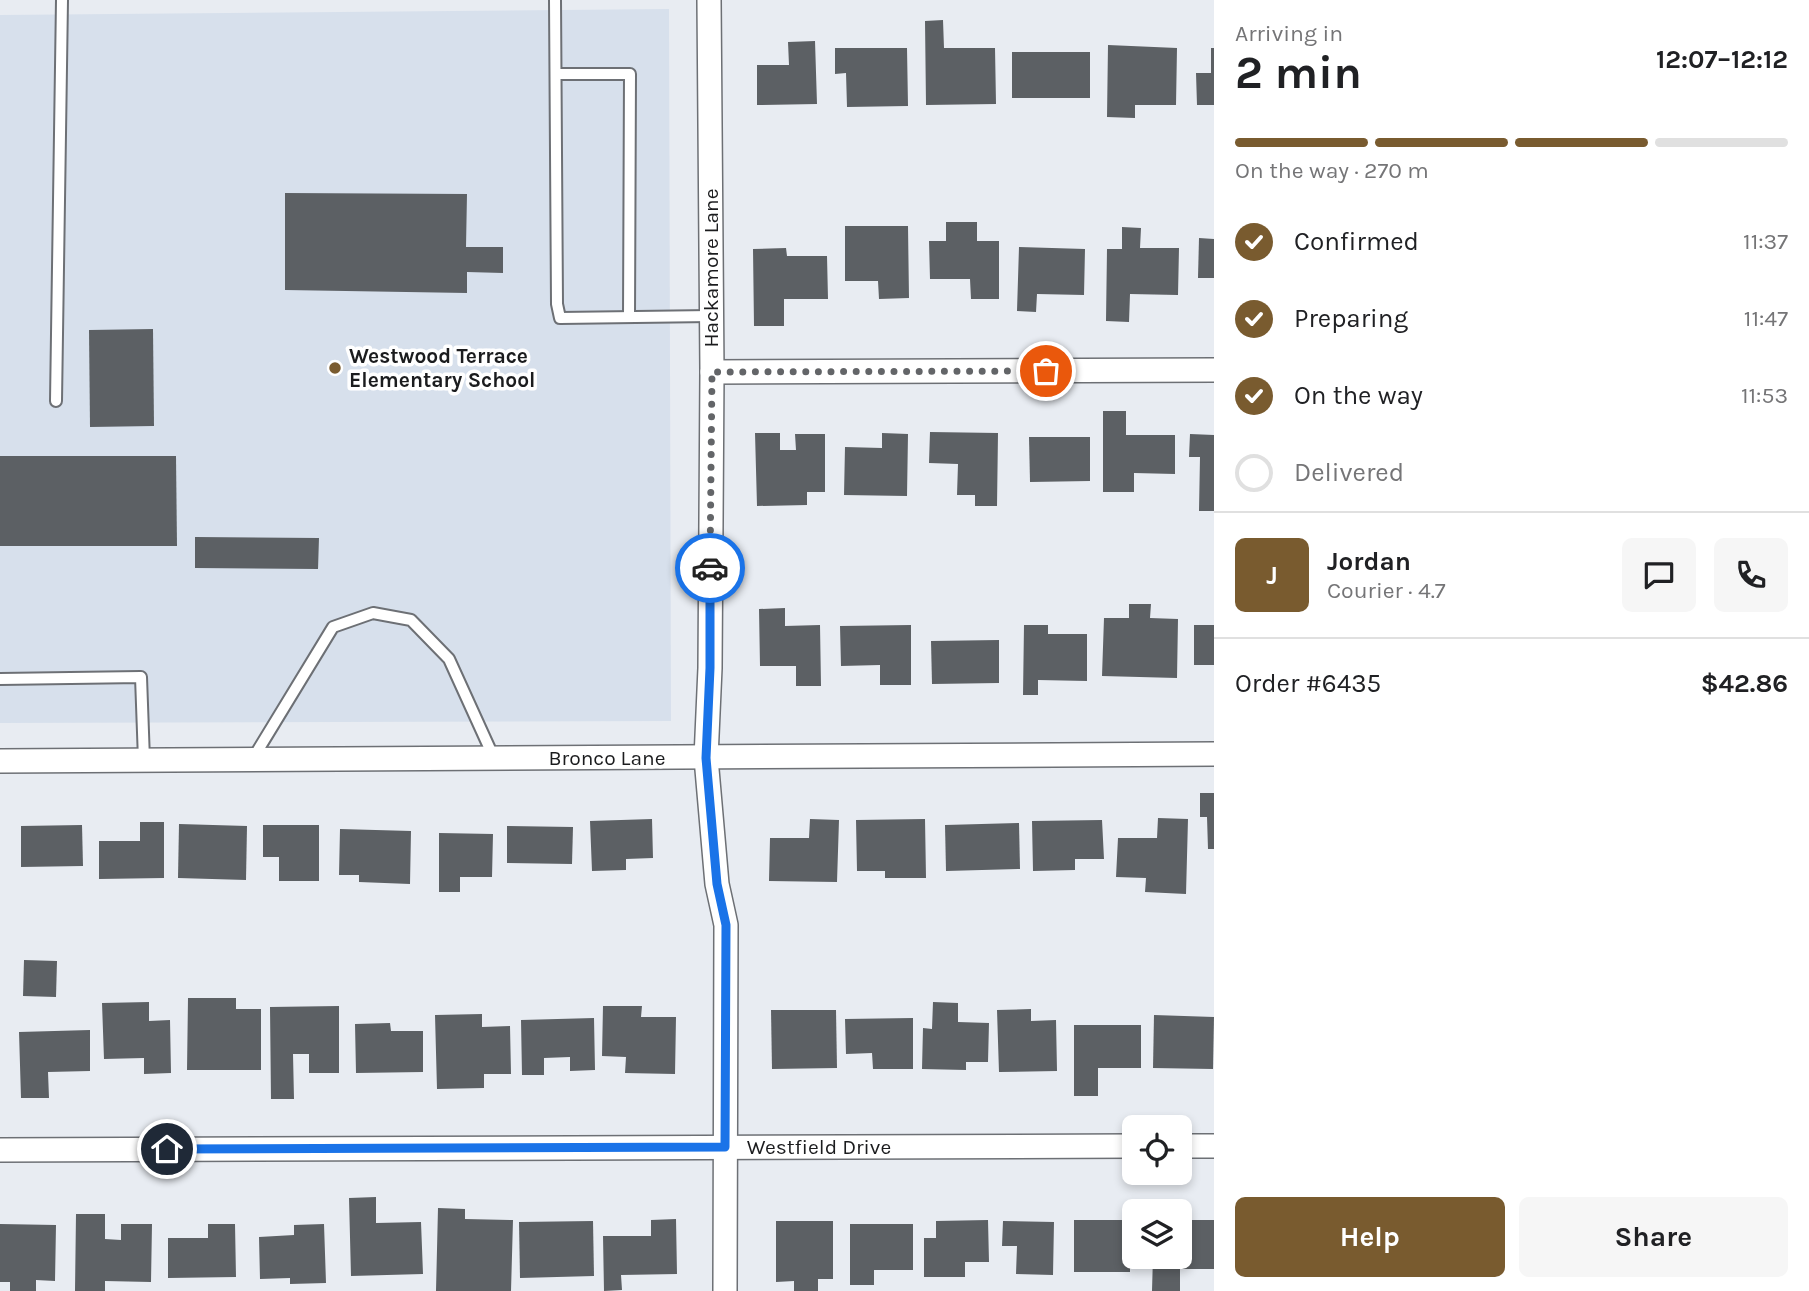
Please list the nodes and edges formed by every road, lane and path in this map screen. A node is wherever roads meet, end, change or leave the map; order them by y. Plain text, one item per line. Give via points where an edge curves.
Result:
1 (62, 0) edge
2 (555, 0) edge
3 (709, 0) edge
4 (556, 74) junction
5 (711, 316) junction
6 (629, 317) junction
7 (1214, 370) edge
8 (712, 372) junction
9 (56, 401) dead end
10 (0, 679) edge
11 (1214, 754) edge
12 (494, 758) junction
13 (706, 758) junction
14 (144, 760) junction
15 (252, 760) junction
16 (0, 761) edge
17 (1122, 1146) edge
18 (1192, 1146) edge
19 (1214, 1146) edge
20 (725, 1147) junction
21 (0, 1150) edge
22 (725, 1291) edge

1 - 9 lane
2 - 4 lane
3 - 5 street, Hackamore Lane
4 - 6 lane via 560,318
4 - 6 lane via 630,74
5 - 6 lane
5 - 8 street, Hackamore Lane
7 - 8 street
8 - 13 street, Hackamore Lane
10 - 14 lane via 141,677
11 - 13 street, Bronco Lane
12 - 13 street, Bronco Lane
12 - 15 street, Bronco Lane
12 - 15 lane via 450,659 411,620 373,613 333,627
13 - 20 street, Hackamore Lane via 717,884 726,925
14 - 15 street, Bronco Lane
14 - 16 street, Bronco Lane
17 - 20 street, Westfield Drive
18 - 19 street
20 - 21 street, Westfield Drive
20 - 22 street, Hackamore Lane

